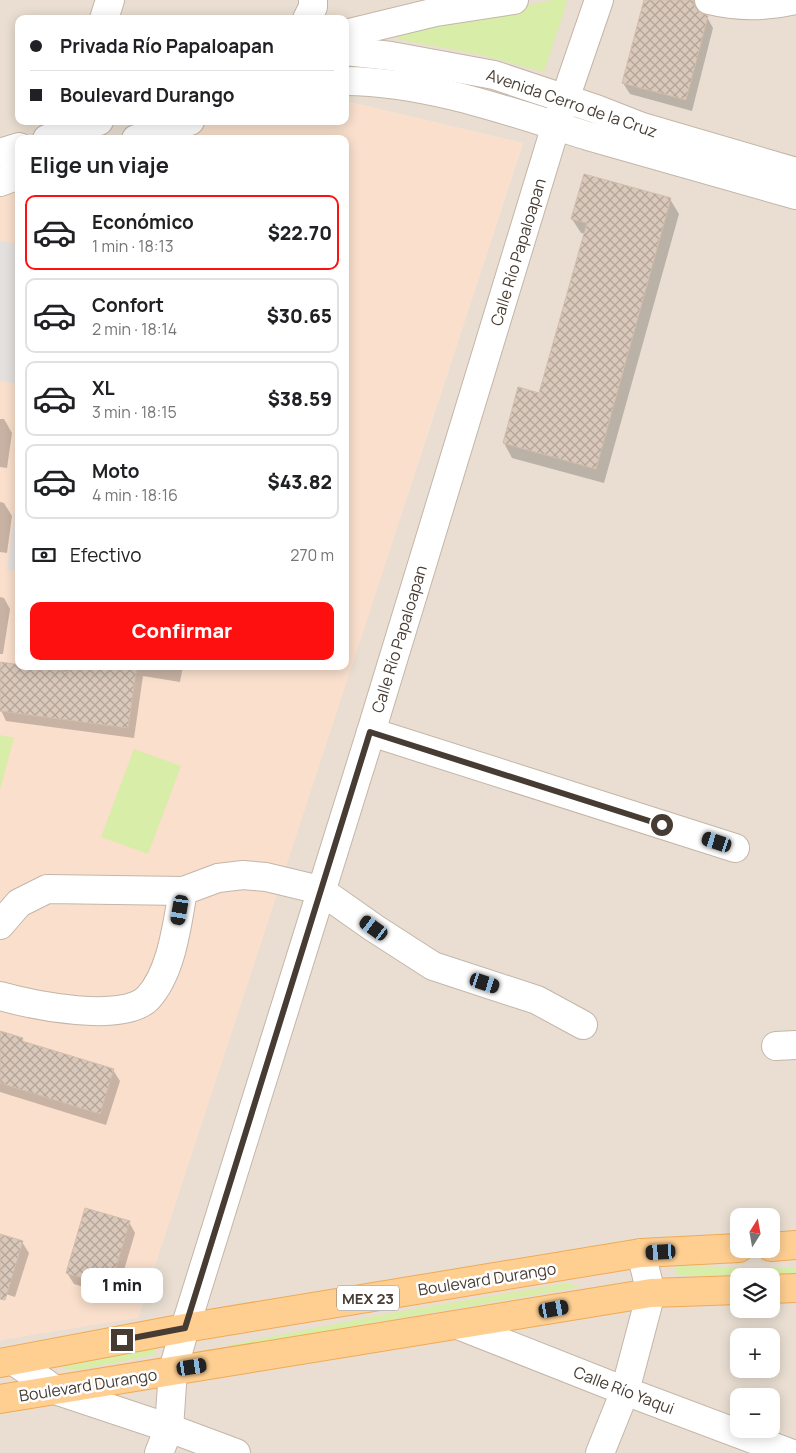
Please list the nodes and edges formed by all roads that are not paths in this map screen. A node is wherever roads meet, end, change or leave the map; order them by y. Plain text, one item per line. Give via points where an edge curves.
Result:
1 (110, 0) edge
2 (313, 0) edge
3 (514, 0) edge
4 (599, 0) edge
5 (709, 0) edge
6 (794, 0) edge
7 (105, 15) edge
8 (309, 15) edge
9 (349, 33) edge
10 (349, 51) edge
11 (349, 81) edge
12 (565, 100) junction
13 (178, 125) edge
14 (556, 125) junction
15 (83, 128) edge
16 (60, 135) edge
17 (148, 135) edge
18 (15, 148) edge
19 (0, 153) edge
20 (796, 172) edge
21 (15, 176) edge
22 (0, 182) edge
23 (796, 195) edge
24 (370, 732) junction
25 (735, 848) dead end
26 (320, 890) junction
27 (183, 891) junction
28 (0, 925) edge
29 (0, 996) edge
30 (583, 1025) dead end
31 (796, 1245) edge
32 (780, 1246) edge
33 (730, 1248) edge
34 (641, 1253) junction
35 (796, 1288) edge
36 (780, 1289) edge
37 (730, 1290) edge
38 (651, 1293) junction
39 (458, 1325) junction
40 (185, 1328) junction
41 (7, 1362) edge
42 (173, 1370) junction
43 (55, 1390) junction
44 (625, 1391) junction
45 (0, 1399) edge
46 (169, 1428) junction
47 (160, 1453) edge
48 (236, 1453) edge
49 (600, 1453) edge
50 (790, 1453) edge

1 - 7 street
2 - 8 street
3 - 9 street via 436,12
4 - 12 street, Calle Río Papaloapan
5 - 6 street via 752,6
10 - 12 street, Avenida Cerro de la Cruz via 494,75
11 - 14 street, Avenida Cerro de la Cruz via 442,93
12 - 14 street, Calle Río Papaloapan
12 - 20 street, Avenida Cerro de la Cruz via 642,127
13 - 17 street
14 - 23 street, Avenida Cerro de la Cruz
14 - 24 street, Calle Río Papaloapan
15 - 16 street
18 - 19 street
21 - 22 street
24 - 25 street
24 - 26 street, Calle Río Papaloapan
26 - 27 street via 266,877 243,876 218,878
26 - 30 street via 433,966 537,1000
26 - 40 street, Calle Río Papaloapan
27 - 28 street via 47,889 19,903
27 - 29 street via 173,947 165,969 153,992 139,1004 128,1009 74,1010
31 - 32 main road
33 - 34 main road, Boulevard Durango / MEX 23
34 - 38 street
34 - 40 main road, Boulevard Durango / MEX 23
35 - 36 main road
37 - 38 main road, Boulevard Durango / MEX 23
38 - 39 main road, Boulevard Durango / MEX 23
38 - 44 street
39 - 42 main road, Boulevard Durango / MEX 23
39 - 44 street, Calle Río Yaqui
40 - 41 main road, Boulevard Durango / MEX 23
40 - 42 street, Calle Río Papaloapan
41 - 43 street
42 - 43 main road, Boulevard Durango / MEX 23
42 - 46 street, Calle Río Papaloapan
43 - 45 main road, Boulevard Durango / MEX 23
43 - 46 street
44 - 49 street
44 - 50 street, Calle Río Yaqui
46 - 47 street, Calle Río Papaloapan
46 - 48 street

